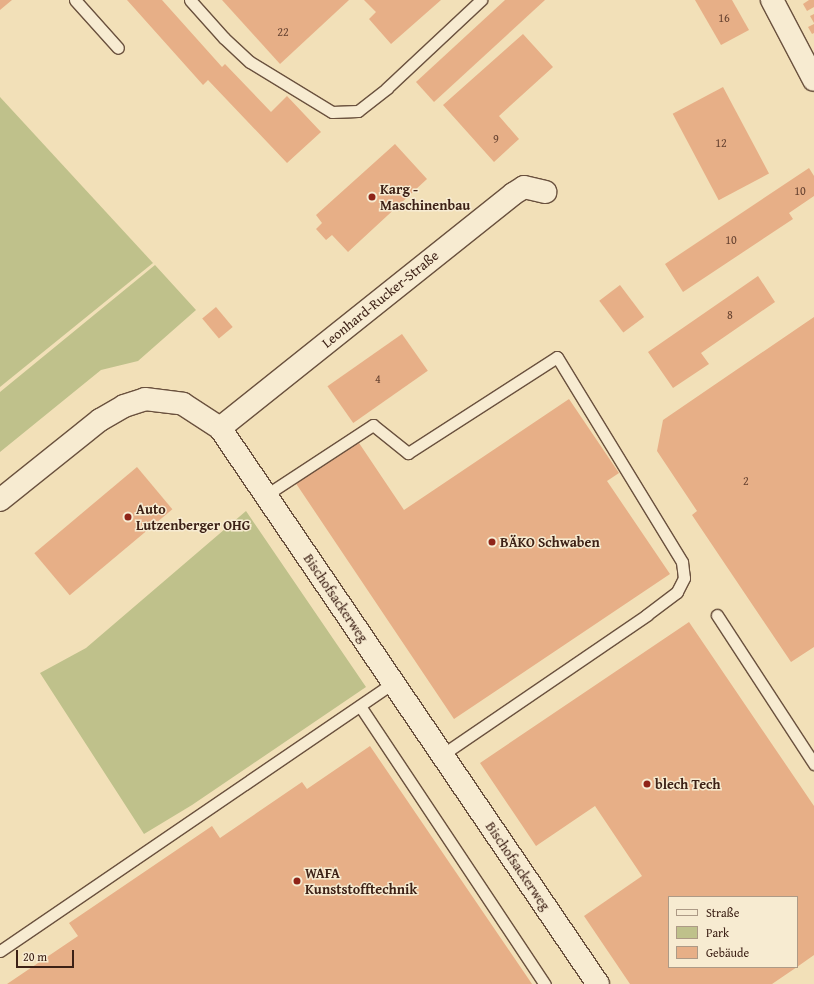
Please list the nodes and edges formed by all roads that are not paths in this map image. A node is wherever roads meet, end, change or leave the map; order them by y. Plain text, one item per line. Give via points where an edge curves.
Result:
1 (75, 0) edge
2 (190, 0) edge
3 (481, 0) edge
4 (772, 0) edge
5 (118, 48) dead end
6 (813, 74) edge
7 (545, 192) dead end
8 (220, 428) junction
9 (266, 495) junction
10 (0, 500) edge
11 (717, 615) dead end
12 (394, 683) junction
13 (360, 706) junction
14 (442, 755) junction
15 (814, 764) edge
16 (0, 951) edge
17 (545, 984) edge
18 (598, 984) edge

1 - 5 lane
2 - 3 lane via 250,62 332,112 358,111 387,88
4 - 6 street
7 - 8 street, Leonhard-Rucker-Straße via 524,187 513,194
8 - 9 street, Bischofsackerweg
8 - 10 street, Bischofsackerweg via 183,404 145,399 124,406 100,420
9 - 12 street, Bischofsackerweg
9 - 14 lane via 373,425 408,453 557,357 682,562 684,578 677,592 647,615
11 - 15 lane
12 - 13 lane
12 - 14 street, Bischofsackerweg
13 - 16 lane
13 - 17 lane
14 - 18 street, Bischofsackerweg

